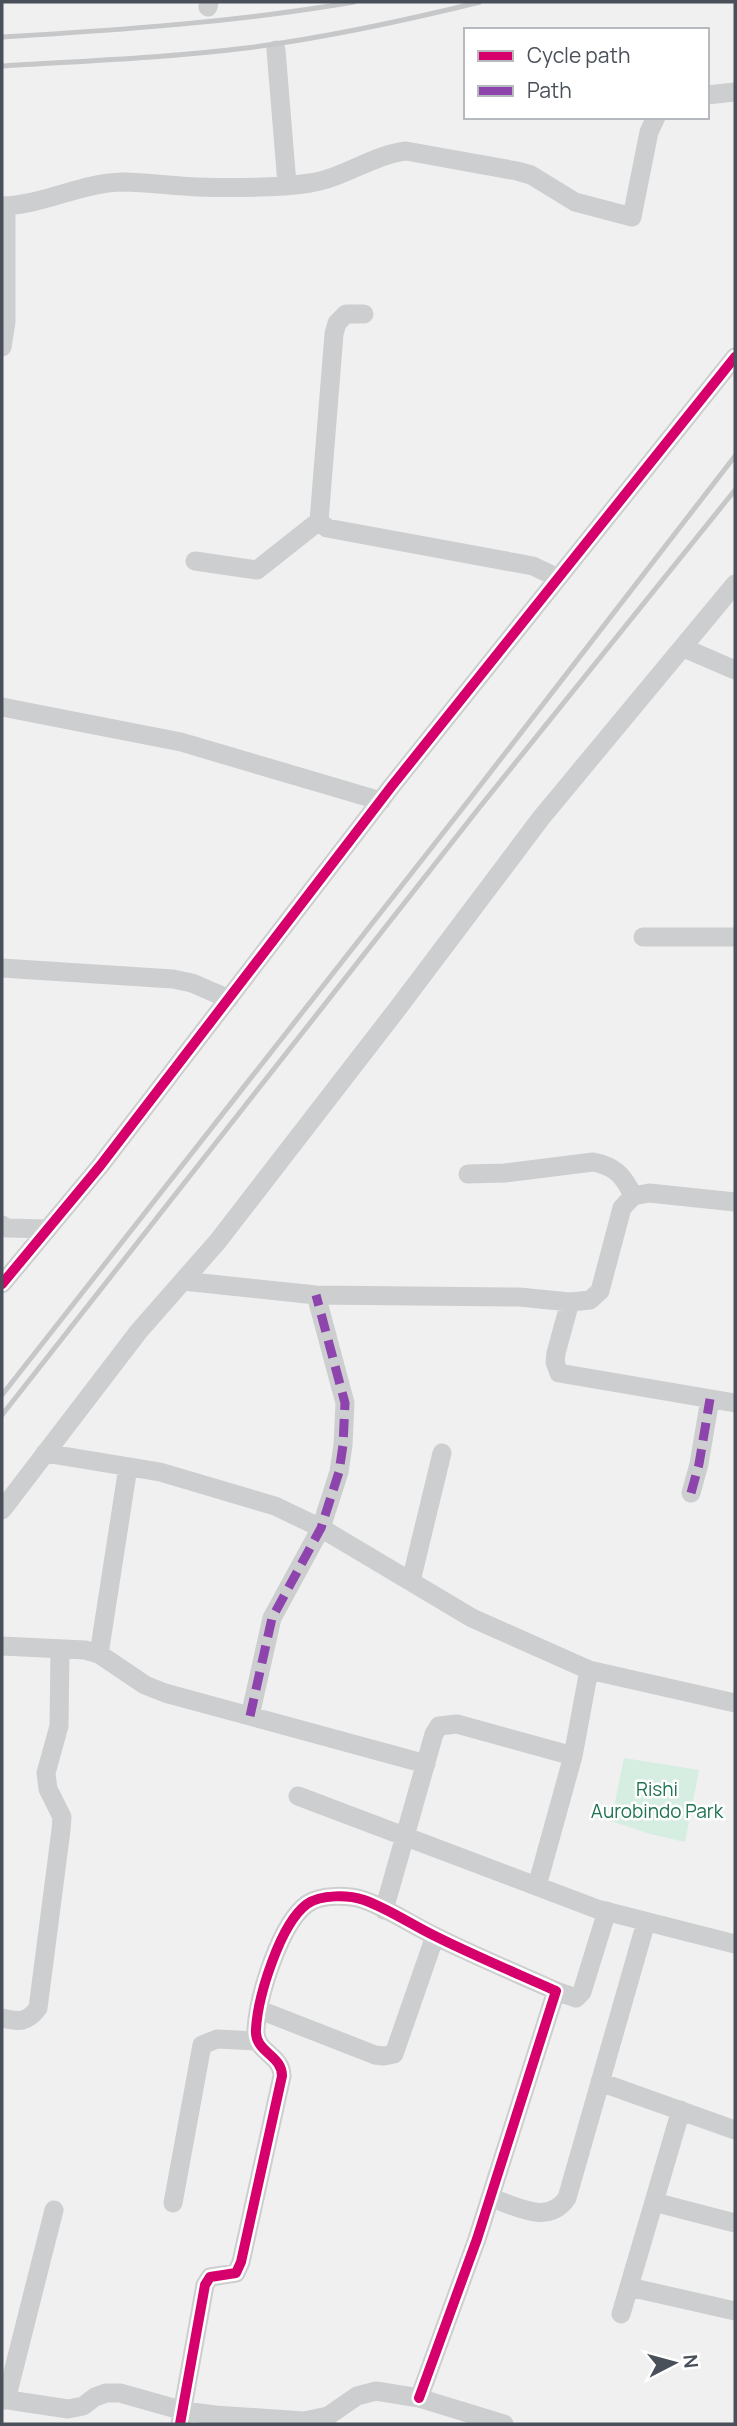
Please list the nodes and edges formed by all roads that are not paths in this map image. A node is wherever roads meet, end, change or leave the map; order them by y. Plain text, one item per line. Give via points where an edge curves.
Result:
1 (276, 50) dead end
2 (735, 92) edge
3 (709, 95) edge
4 (655, 119) edge
5 (287, 184) junction
6 (4, 206) edge
7 (364, 314) dead end
8 (2, 347) edge
9 (735, 357) edge
10 (319, 522) junction
11 (195, 561) dead end
12 (558, 578) junction
13 (735, 584) edge
14 (684, 648) junction
15 (735, 670) edge
16 (2, 707) edge
17 (381, 801) junction
18 (643, 937) dead end
19 (735, 937) edge
20 (2, 968) edge
21 (229, 999) junction
22 (468, 1174) dead end
23 (633, 1196) junction
24 (735, 1202) edge
25 (2, 1225) edge
26 (48, 1229) junction
27 (183, 1281) junction
28 (2, 1284) edge
29 (316, 1295) junction
30 (569, 1302) junction
31 (710, 1399) junction
32 (735, 1403) edge
33 (45, 1453) junction
34 (442, 1453) dead end
35 (128, 1467) junction
36 (691, 1493) dead end
37 (2, 1510) edge
38 (321, 1528) junction
39 (411, 1581) junction
40 (2, 1646) edge
41 (60, 1649) junction
42 (99, 1654) junction
43 (589, 1670) junction
44 (735, 1703) edge
45 (250, 1716) junction
46 (573, 1756) junction
47 (426, 1764) junction
48 (298, 1796) dead end
49 (407, 1837) junction
50 (537, 1886) junction
51 (384, 1910) junction
52 (607, 1912) junction
53 (646, 1922) junction
54 (435, 1936) junction
55 (735, 1944) edge
56 (556, 1992) junction
57 (260, 2010) junction
58 (2, 2018) edge
59 (256, 2041) junction
60 (600, 2082) junction
61 (681, 2110) junction
62 (735, 2130) edge
63 (491, 2198) junction
64 (654, 2202) junction
65 (173, 2203) dead end
66 (54, 2210) dead end
67 (735, 2223) edge
68 (629, 2287) junction
69 (735, 2311) edge
70 (621, 2314) dead end
71 (419, 2398) junction
72 (4, 2400) edge
73 (182, 2418) edge
74 (327, 2420) edge
75 (285, 2422) edge
76 (504, 2424) edge

1 - 5 street
2 - 3 street
4 - 5 street via 632,217 575,202 531,175 406,151 311,183
5 - 6 street via 198,187 122,182
6 - 8 street via 6,322
7 - 10 street via 346,314 334,334
9 - 12 street
10 - 11 street via 257,570
10 - 12 street via 327,528 533,566
12 - 17 street
13 - 14 street
14 - 15 street
14 - 27 street via 541,818
16 - 17 street via 181,742
17 - 21 street
18 - 19 street
20 - 21 street via 173,979
21 - 26 street
22 - 23 street via 593,1162 617,1170
23 - 24 street via 649,1193
23 - 30 street via 622,1208 600,1291 590,1300
25 - 26 street
26 - 28 street
27 - 29 street
27 - 33 street
29 - 30 street via 519,1297
29 - 38 street via 345,1403 339,1472
30 - 31 street via 556,1353 559,1373
31 - 32 street
31 - 36 street
33 - 35 street
33 - 37 street
34 - 39 street
35 - 38 street via 275,1506
35 - 42 street
38 - 39 street
38 - 45 street via 272,1618
39 - 43 street via 472,1618
40 - 41 street
41 - 42 street
41 - 58 street via 59,1726 46,1773 48,1789 62,1817 38,2008 32,2017 19,2021
42 - 45 street via 145,1685
43 - 44 street
43 - 46 street
45 - 47 street
46 - 47 street via 446,1724 434,1734
46 - 50 street
47 - 49 street
48 - 49 street
49 - 50 street
49 - 51 street
50 - 52 street
51 - 54 street
51 - 57 street via 363,1900 331,1896 309,1903 280,1943
52 - 53 street
52 - 56 street via 582,1992 576,1998
53 - 55 street
53 - 60 street
54 - 56 street
54 - 57 street via 394,2054 375,2055
56 - 63 street
57 - 59 street
59 - 65 street via 217,2039 202,2045
59 - 73 street via 282,2067 282,2076 241,2262 236,2273 210,2277 205,2285
60 - 61 street
60 - 63 street via 567,2198 560,2208 537,2213
61 - 62 street
61 - 64 street
63 - 71 street
64 - 67 street
64 - 68 street
66 - 72 street
68 - 69 street
68 - 70 street
71 - 74 street via 376,2391 357,2396
71 - 76 street
72 - 73 street via 68,2409 106,2393 120,2393
73 - 75 street
74 - 75 street

